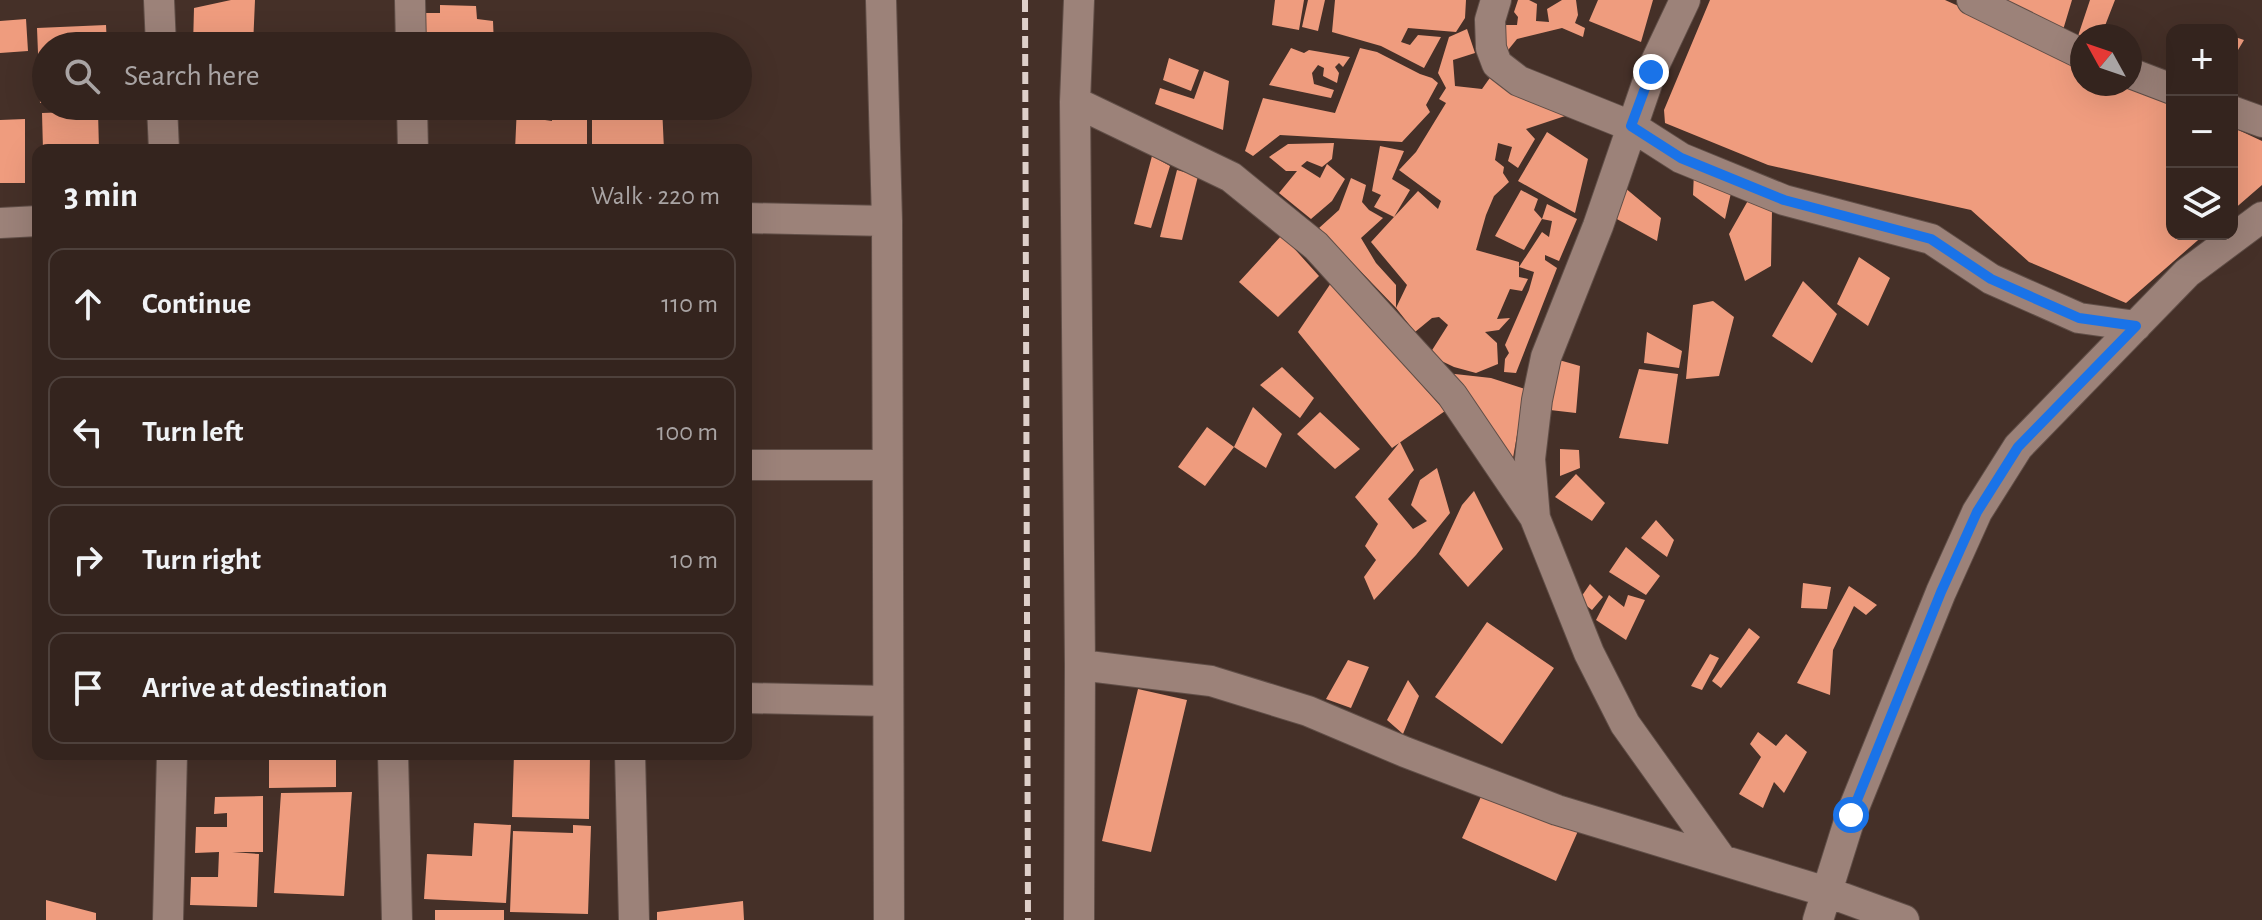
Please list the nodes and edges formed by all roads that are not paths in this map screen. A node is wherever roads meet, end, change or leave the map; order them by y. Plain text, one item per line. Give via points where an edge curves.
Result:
1 (159, 0) edge
2 (410, 0) edge
3 (881, 0) edge
4 (1079, 0) edge
5 (1496, 0) edge
6 (1685, 0) edge
7 (1972, 0) edge
8 (160, 32) edge
9 (411, 32) edge
10 (2070, 48) edge
11 (2142, 78) edge
12 (2166, 87) edge
13 (1075, 102) junction
14 (2238, 113) edge
15 (163, 120) edge
16 (412, 120) edge
17 (2262, 122) edge
18 (1631, 126) junction
19 (164, 144) edge
20 (413, 144) edge
21 (2262, 217) edge
22 (752, 218) edge
23 (32, 221) edge
24 (887, 221) junction
25 (0, 223) edge
26 (2136, 326) junction
27 (752, 465) edge
28 (886, 465) junction
29 (1535, 518) junction
30 (1080, 665) junction
31 (752, 698) edge
32 (887, 701) junction
33 (172, 760) edge
34 (393, 760) edge
35 (630, 760) edge
36 (1722, 860) junction
37 (1822, 906) edge
38 (168, 920) edge
39 (397, 920) edge
40 (634, 920) edge
41 (889, 920) edge
42 (1079, 920) edge
43 (1904, 920) edge

1 - 8 street
2 - 9 street
3 - 24 street
4 - 13 street
5 - 18 street via 1490,20 1497,64 1519,81
6 - 18 street
7 - 10 street
11 - 12 street
13 - 29 street via 1231,177 1316,246 1452,395
13 - 30 street
14 - 17 street
15 - 19 street
16 - 20 street
18 - 26 street via 1681,158 1784,200 1931,239 1991,279 2079,318
18 - 29 street via 1546,357 1530,459
21 - 26 street via 2187,273
22 - 24 street
23 - 25 street
24 - 28 street
26 - 37 street via 2018,447 1977,512 1851,815
27 - 28 street
28 - 32 street
29 - 36 street via 1589,653 1625,724
30 - 36 street via 1211,681 1308,711 1557,810
30 - 42 street
31 - 32 street
32 - 41 street
33 - 38 street
34 - 39 street
35 - 40 street
36 - 37 street
37 - 43 street

